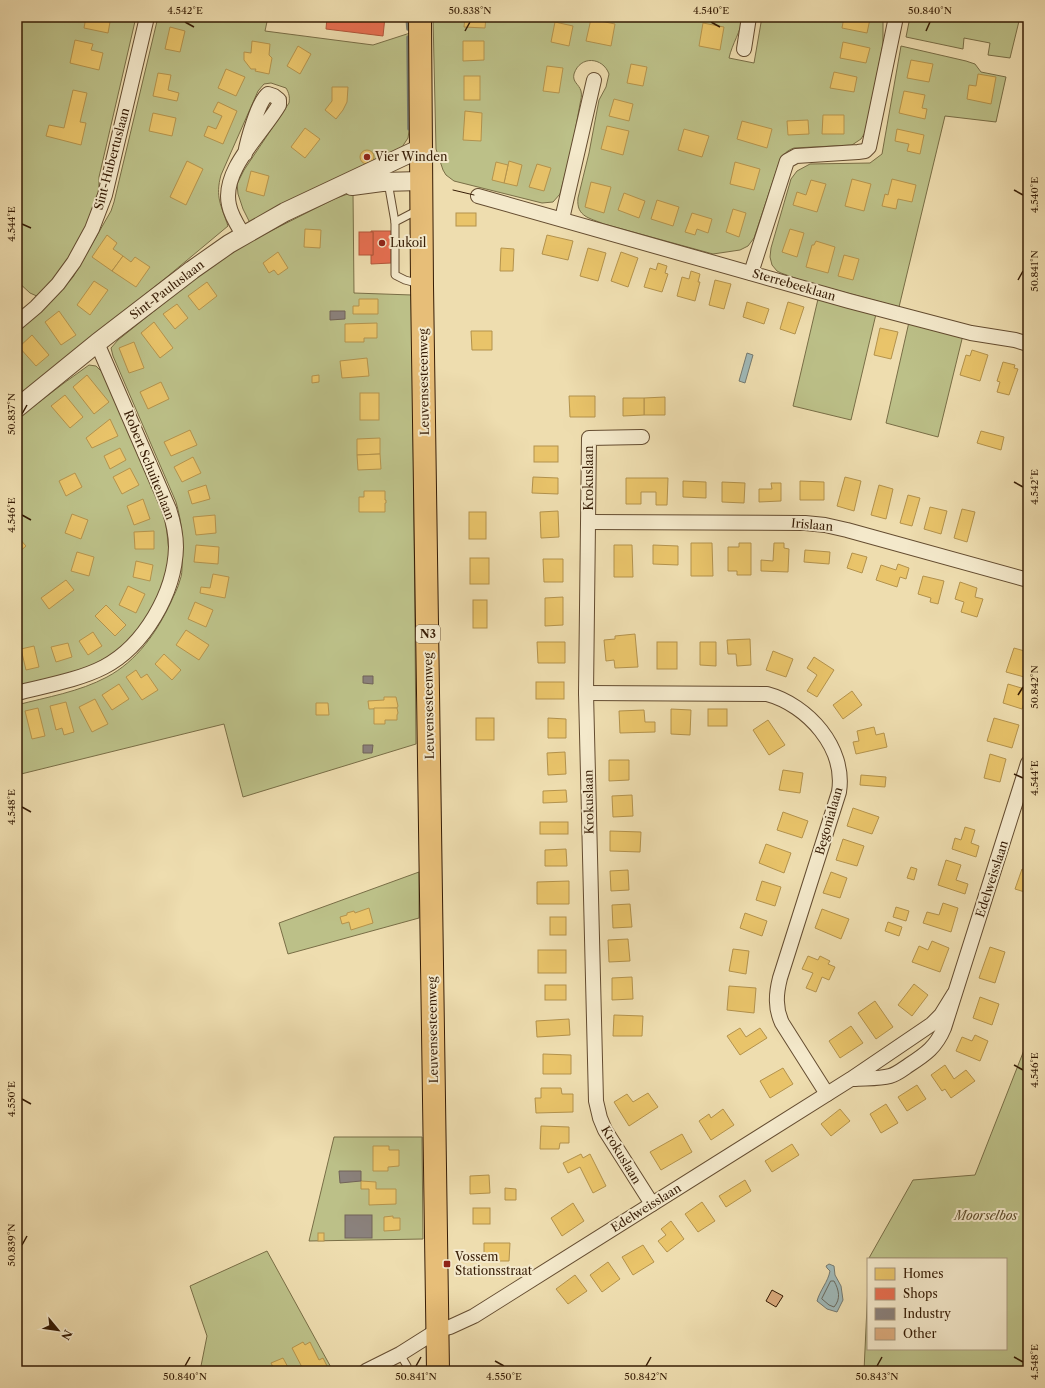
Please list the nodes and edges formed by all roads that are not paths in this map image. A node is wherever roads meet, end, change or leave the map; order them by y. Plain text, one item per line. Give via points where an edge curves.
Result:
1 (146, 17) edge
2 (420, 17) edge
3 (750, 17) edge
4 (896, 17) edge
5 (744, 48) dead end
6 (594, 80) dead end
7 (421, 148) junction
8 (245, 154) dead end
9 (422, 181) junction
10 (388, 182) junction
11 (330, 190) junction
12 (478, 196) dead end
13 (422, 208) junction
14 (562, 219) junction
15 (395, 222) junction
16 (244, 236) junction
17 (751, 273) junction
18 (422, 285) junction
19 (17, 324) edge
20 (97, 343) junction
21 (1028, 344) edge
22 (17, 408) edge
23 (642, 437) dead end
24 (589, 522) junction
25 (1028, 580) edge
26 (586, 693) junction
27 (17, 694) edge
28 (1028, 763) edge
29 (954, 994) junction
30 (913, 1038) junction
31 (890, 1053) junction
32 (925, 1055) junction
33 (898, 1072) junction
34 (851, 1079) junction
35 (827, 1094) junction
36 (652, 1204) junction
37 (438, 1330) junction
38 (400, 1354) junction
39 (366, 1371) edge
40 (406, 1371) edge
41 (438, 1371) edge

1 - 19 street, Sint-Hubertuslaan via 105,195 92,229 74,262 58,284
2 - 7 main road, Leuvensesteenweg / N3
3 - 5 street
4 - 17 street via 869,147 858,152 796,156 787,161
6 - 14 street
7 - 9 main road, Leuvensesteenweg / N3
7 - 11 street, Sint-Pauluslaan
8 - 16 street via 228,189 231,213
9 - 10 street, Sint-Pauluslaan
9 - 13 main road, Leuvensesteenweg / N3
10 - 11 street, Sint-Pauluslaan
10 - 15 lane
11 - 16 street, Sint-Pauluslaan
12 - 14 street, Sterrebeeklaan
13 - 15 lane
13 - 18 main road, Leuvensesteenweg / N3
14 - 17 street, Sterrebeeklaan
15 - 18 lane via 395,275
16 - 20 street, Sint-Pauluslaan via 192,270
17 - 21 street, Sterrebeeklaan via 971,333
18 - 37 main road, Leuvensesteenweg / N3
20 - 22 street, Sint-Pauluslaan
20 - 27 street, Robert Schuitenlaan via 169,508 175,536 171,578 155,615 142,636 120,657 90,674
23 - 24 street, Krokuslaan via 588,438
24 - 25 street, Irislaan via 825,525
24 - 26 street, Krokuslaan
26 - 35 street, Begonialaan via 767,694 786,701 801,711 832,748 840,772 839,792 780,978 777,1002 782,1023
26 - 36 street, Krokuslaan via 596,1101 605,1130
28 - 29 street, Edelweisslaan
29 - 30 street, Edelweisslaan via 937,1020
29 - 32 street, Edelweisslaan via 942,1034
30 - 31 street, Edelweisslaan
30 - 32 street via 924,1043
31 - 33 street via 888,1065
31 - 34 street, Edelweisslaan
32 - 33 street, Edelweisslaan
33 - 34 street, Edelweisslaan via 887,1076
34 - 35 street, Edelweisslaan
35 - 36 street, Edelweisslaan
36 - 37 street, Edelweisslaan via 474,1316
37 - 38 street, Edelweisslaan
37 - 41 main road, Leuvensesteenweg / N3
38 - 39 street, Edelweisslaan
38 - 40 lane

